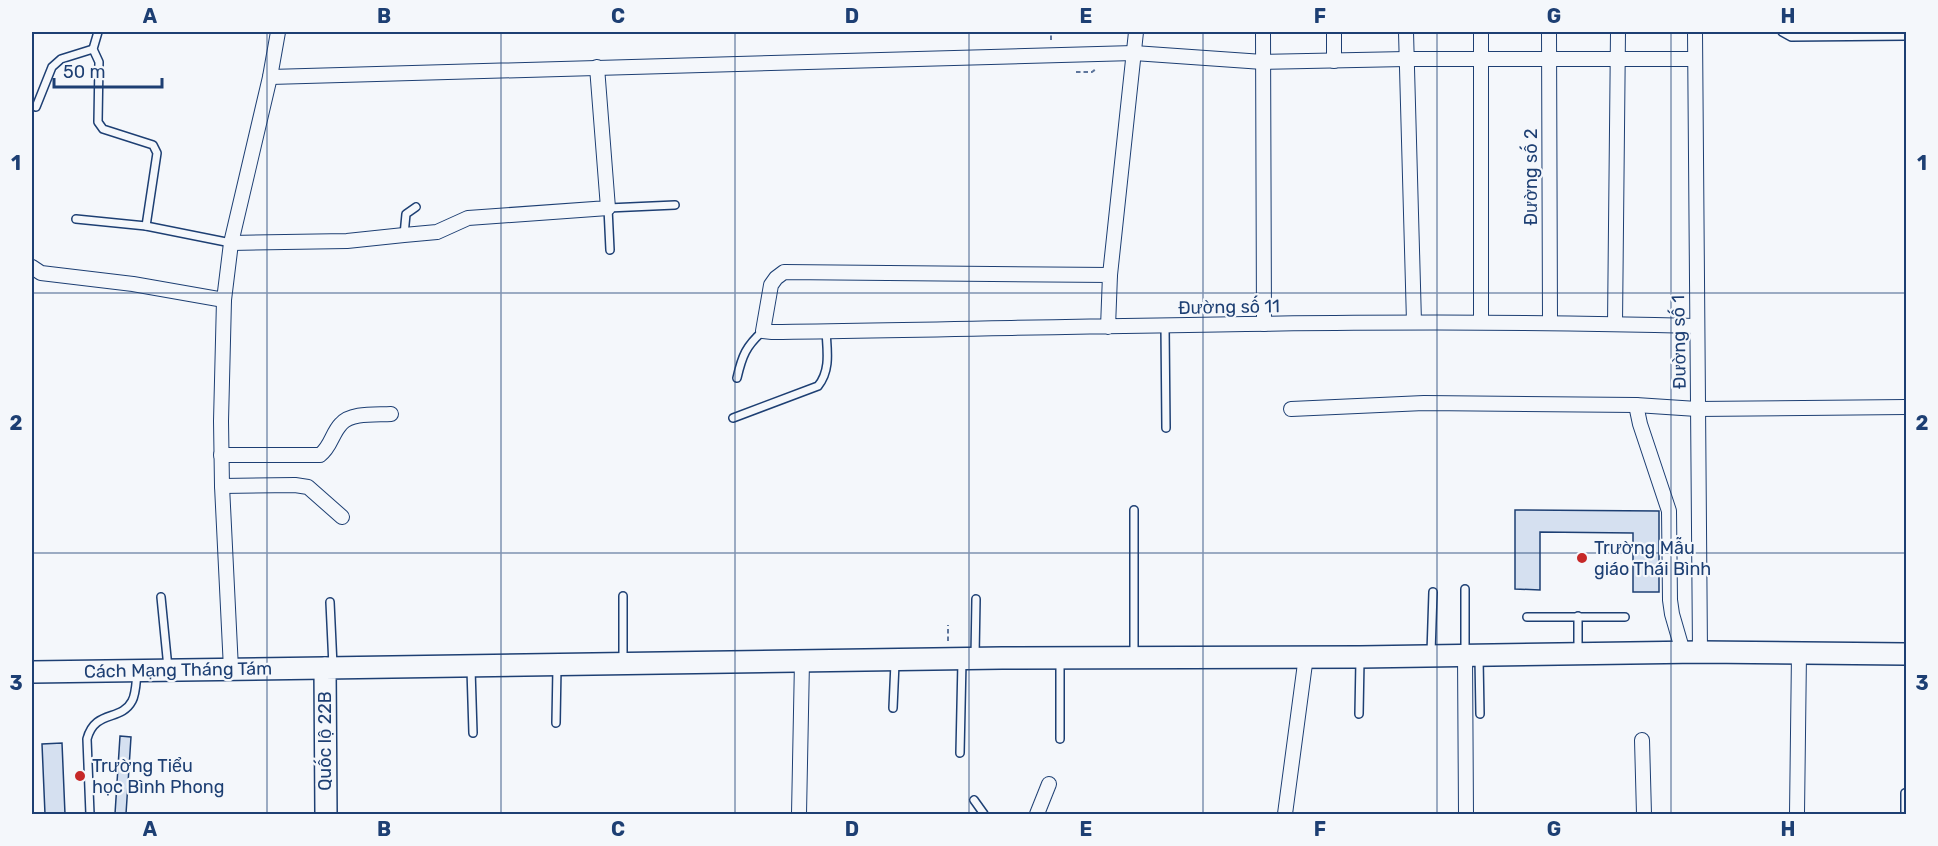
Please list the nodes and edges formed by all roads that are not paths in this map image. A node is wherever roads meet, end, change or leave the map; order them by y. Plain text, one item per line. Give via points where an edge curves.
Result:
1 (98, 32) edge
2 (278, 32) edge
3 (1137, 32) edge
4 (1263, 32) edge
5 (1334, 32) edge
6 (1406, 32) edge
7 (1481, 32) edge
8 (1549, 32) edge
9 (1617, 32) edge
10 (1695, 32) edge
11 (1782, 32) edge
12 (1906, 36) edge
13 (93, 49) junction
14 (1134, 53) junction
15 (1406, 59) junction
16 (1480, 59) junction
17 (1548, 59) junction
18 (1617, 59) junction
19 (1695, 59) junction
20 (1334, 61) junction
21 (1263, 62) junction
22 (597, 67) junction
23 (270, 76) junction
24 (36, 107) dead end
25 (675, 205) dead end
26 (417, 207) dead end
27 (608, 208) junction
28 (76, 219) dead end
29 (146, 226) junction
30 (404, 235) junction
31 (231, 243) junction
32 (610, 250) dead end
33 (34, 271) edge
34 (1110, 275) junction
35 (224, 300) junction
36 (1414, 322) junction
37 (1481, 322) junction
38 (1550, 322) junction
39 (1264, 324) junction
40 (1616, 324) junction
41 (1165, 326) junction
42 (1696, 326) junction
43 (1108, 327) junction
44 (763, 331) junction
45 (826, 331) junction
46 (737, 378) dead end
47 (1636, 405) junction
48 (1906, 407) edge
49 (1291, 409) dead end
50 (1697, 409) junction
51 (391, 414) dead end
52 (733, 418) dead end
53 (1166, 428) dead end
54 (221, 455) junction
55 (222, 486) junction
56 (1134, 510) dead end
57 (342, 518) dead end
58 (1465, 590) dead end
59 (1434, 592) dead end
60 (622, 596) dead end
61 (161, 597) dead end
62 (976, 598) dead end
63 (330, 602) dead end
64 (1578, 616) junction
65 (1527, 617) dead end
66 (1625, 617) dead end
67 (1692, 652) junction
68 (1799, 653) junction
69 (1578, 654) junction
70 (1906, 654) edge
71 (1431, 655) junction
72 (1472, 655) junction
73 (1306, 656) junction
74 (1060, 657) junction
75 (1134, 657) junction
76 (1360, 657) junction
77 (969, 658) junction
78 (895, 660) junction
79 (802, 661) junction
80 (623, 664) junction
81 (557, 665) junction
82 (471, 666) junction
83 (329, 668) junction
84 (231, 669) junction
85 (138, 671) junction
86 (168, 671) junction
87 (32, 672) edge
88 (893, 708) dead end
89 (1359, 714) dead end
90 (1480, 714) dead end
91 (556, 723) dead end
92 (473, 733) dead end
93 (1060, 739) dead end
94 (1642, 740) dead end
95 (960, 753) dead end
96 (1048, 784) dead end
97 (1905, 793) edge
98 (974, 800) dead end
99 (90, 814) edge
100 (326, 814) edge
101 (799, 814) edge
102 (984, 814) edge
103 (1037, 814) edge
104 (1285, 814) edge
105 (1466, 814) edge
106 (1644, 814) edge
107 (1797, 814) edge
108 (1905, 814) edge

1 - 13 lane
2 - 23 street
3 - 14 street
4 - 21 street
5 - 20 street
6 - 15 street
7 - 16 street
8 - 17 street, Đường số 2
9 - 18 street
10 - 19 street, Đường số 1
11 - 12 lane via 1791,37
13 - 24 lane via 61,59 52,67
13 - 29 lane via 99,62 99,126 153,145 158,153
14 - 21 street
14 - 22 street
14 - 34 street
15 - 16 street
15 - 20 street
15 - 36 street
16 - 17 street
16 - 37 street
17 - 18 street
17 - 38 street, Đường số 2
18 - 19 street
18 - 40 street
19 - 42 street, Đường số 1
20 - 21 street
21 - 39 street
22 - 23 street
22 - 27 street
23 - 31 street
25 - 27 lane
26 - 30 lane via 406,214
27 - 30 street via 468,218 437,232
27 - 32 lane
28 - 29 lane
29 - 31 lane
30 - 31 street
31 - 35 street
33 - 35 street
34 - 43 street
34 - 44 street via 784,273 771,285
35 - 54 street
36 - 37 street, Đường số 11
36 - 39 street, Đường số 11
37 - 38 street, Đường số 11
38 - 40 street, Đường số 11
39 - 41 street, Đường số 11
40 - 42 street, Đường số 11
41 - 43 street, Đường số 11
41 - 53 lane
42 - 50 street, Đường số 1
43 - 45 street, Đường số 11
44 - 45 street, Đường số 11
44 - 46 lane via 749,344
45 - 52 lane via 827,362 819,386
47 - 49 street via 1424,403
47 - 50 street
47 - 67 street via 1669,511 1672,614
48 - 50 street
50 - 67 street, Đường số 1
51 - 54 street via 355,416 341,423 320,455
54 - 55 street
55 - 57 street via 308,487
55 - 84 street
56 - 75 lane
58 - 72 lane
59 - 71 lane
60 - 80 lane
61 - 86 lane
62 - 77 lane
63 - 83 lane
64 - 65 lane
64 - 66 lane
64 - 69 lane
67 - 68 main road, Cách Mạng Tháng Tám
67 - 69 main road, Cách Mạng Tháng Tám
68 - 70 main road, Cách Mạng Tháng Tám
68 - 107 street
69 - 72 main road, Cách Mạng Tháng Tám
71 - 72 main road, Cách Mạng Tháng Tám
71 - 76 main road, Cách Mạng Tháng Tám
72 - 90 lane
72 - 105 street
73 - 75 main road, Cách Mạng Tháng Tám
73 - 76 main road, Cách Mạng Tháng Tám
73 - 104 street
74 - 75 main road, Cách Mạng Tháng Tám
74 - 77 main road, Cách Mạng Tháng Tám
74 - 93 lane
76 - 89 lane
77 - 78 main road, Cách Mạng Tháng Tám
77 - 95 lane
78 - 79 main road, Cách Mạng Tháng Tám
78 - 88 lane
79 - 80 main road, Cách Mạng Tháng Tám
79 - 101 street
80 - 81 main road, Cách Mạng Tháng Tám
81 - 82 main road, Cách Mạng Tháng Tám
81 - 91 lane
82 - 83 main road, Cách Mạng Tháng Tám
82 - 92 lane
83 - 84 main road, Cách Mạng Tháng Tám
83 - 100 main road, Quốc lộ 22B
84 - 86 main road, Cách Mạng Tháng Tám
85 - 86 main road, Cách Mạng Tháng Tám
85 - 87 main road, Cách Mạng Tháng Tám
85 - 99 lane via 133,700 126,709 90,728
94 - 106 street
96 - 103 street
97 - 108 lane
98 - 102 lane

